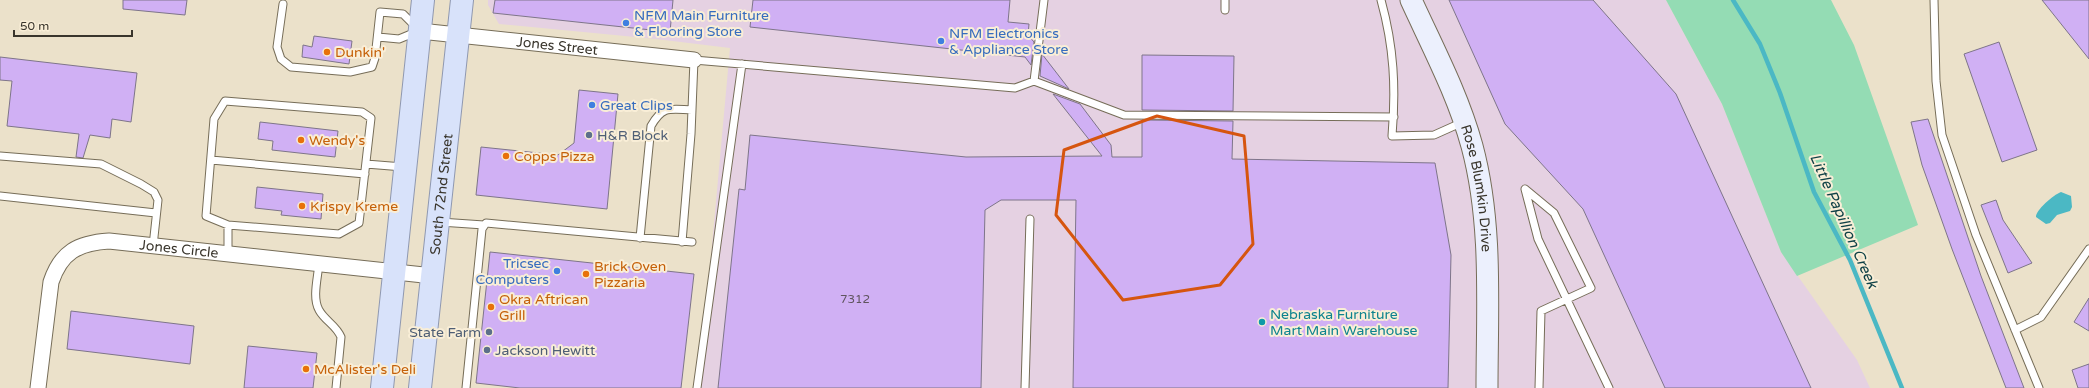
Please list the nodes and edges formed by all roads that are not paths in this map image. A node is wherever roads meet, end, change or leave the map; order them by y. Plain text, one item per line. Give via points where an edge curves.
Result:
1 (423, 0) edge
2 (462, 0) edge
3 (1044, 0) edge
4 (1225, 0) edge
5 (1381, 0) edge
6 (1411, 0) edge
7 (1934, 0) edge
8 (283, 4) dead end
9 (1225, 10) dead end
10 (420, 31) junction
11 (459, 35) junction
12 (378, 37) junction
13 (694, 60) junction
14 (742, 64) junction
15 (1034, 81) junction
16 (692, 110) junction
17 (1394, 117) junction
18 (1463, 122) junction
19 (0, 156) edge
20 (211, 160) junction
21 (366, 164) junction
22 (406, 168) junction
23 (365, 174) junction
24 (0, 196) edge
25 (156, 213) junction
26 (1030, 219) dead end
27 (438, 222) junction
28 (228, 225) junction
29 (484, 225) junction
30 (640, 238) junction
31 (682, 242) junction
32 (692, 242) dead end
33 (153, 246) junction
34 (2089, 249) edge
35 (228, 254) junction
36 (320, 263) junction
37 (394, 271) junction
38 (432, 276) junction
39 (1568, 299) junction
40 (2015, 330) junction
41 (38, 388) edge
42 (336, 388) edge
43 (382, 388) edge
44 (420, 388) edge
45 (466, 388) edge
46 (697, 388) edge
47 (1025, 388) edge
48 (1487, 388) edge
49 (1539, 388) edge
50 (1609, 388) edge
51 (2039, 388) edge

1 - 10 main road
2 - 11 main road, South 72nd Street
3 - 15 lane
4 - 9 lane
5 - 17 lane via 1395,74
6 - 18 main road, Rose Blumkin Drive via 1450,85
7 - 40 lane via 1936,81 1942,135 1976,235
8 - 12 lane via 277,47 281,59 291,67 350,72 372,68
10 - 11 street, Jones Street
10 - 12 lane via 399,39
10 - 12 lane via 403,14 380,12
10 - 22 main road
11 - 13 street, Jones Street
11 - 27 main road, South 72nd Street
13 - 14 lane
13 - 16 lane
14 - 15 lane via 1015,88
14 - 46 lane
15 - 17 lane via 1124,115
16 - 30 lane via 666,109 657,115 651,126
16 - 31 lane
17 - 18 lane via 1392,136 1434,135
18 - 48 main road, Rose Blumkin Drive via 1472,146 1485,228
19 - 25 lane via 101,164 154,192 158,200
20 - 21 lane via 214,119 225,102 362,112 371,118
20 - 23 lane
20 - 28 lane via 206,216
21 - 22 lane
21 - 23 lane
22 - 37 main road
23 - 28 lane via 359,223 338,234
24 - 25 lane
25 - 33 lane
26 - 47 lane
27 - 29 lane
27 - 38 main road, South 72nd Street
28 - 35 lane
29 - 30 lane via 486,223
29 - 45 lane
30 - 31 lane
31 - 32 lane
33 - 35 street, Jones Circle
33 - 41 street, Jones Circle via 95,242 76,248 62,259 55,269 51,282
34 - 40 lane via 2041,317
35 - 36 street, Jones Circle
36 - 37 street, Jones Circle
36 - 42 lane via 316,300 319,310 338,329 341,337
37 - 38 street, Jones Circle
37 - 43 main road
38 - 44 main road, South 72nd Street
39 - 39 lane via 1591,288 1554,213 1525,189 1538,239
39 - 49 lane via 1541,311
39 - 50 lane
40 - 51 lane

